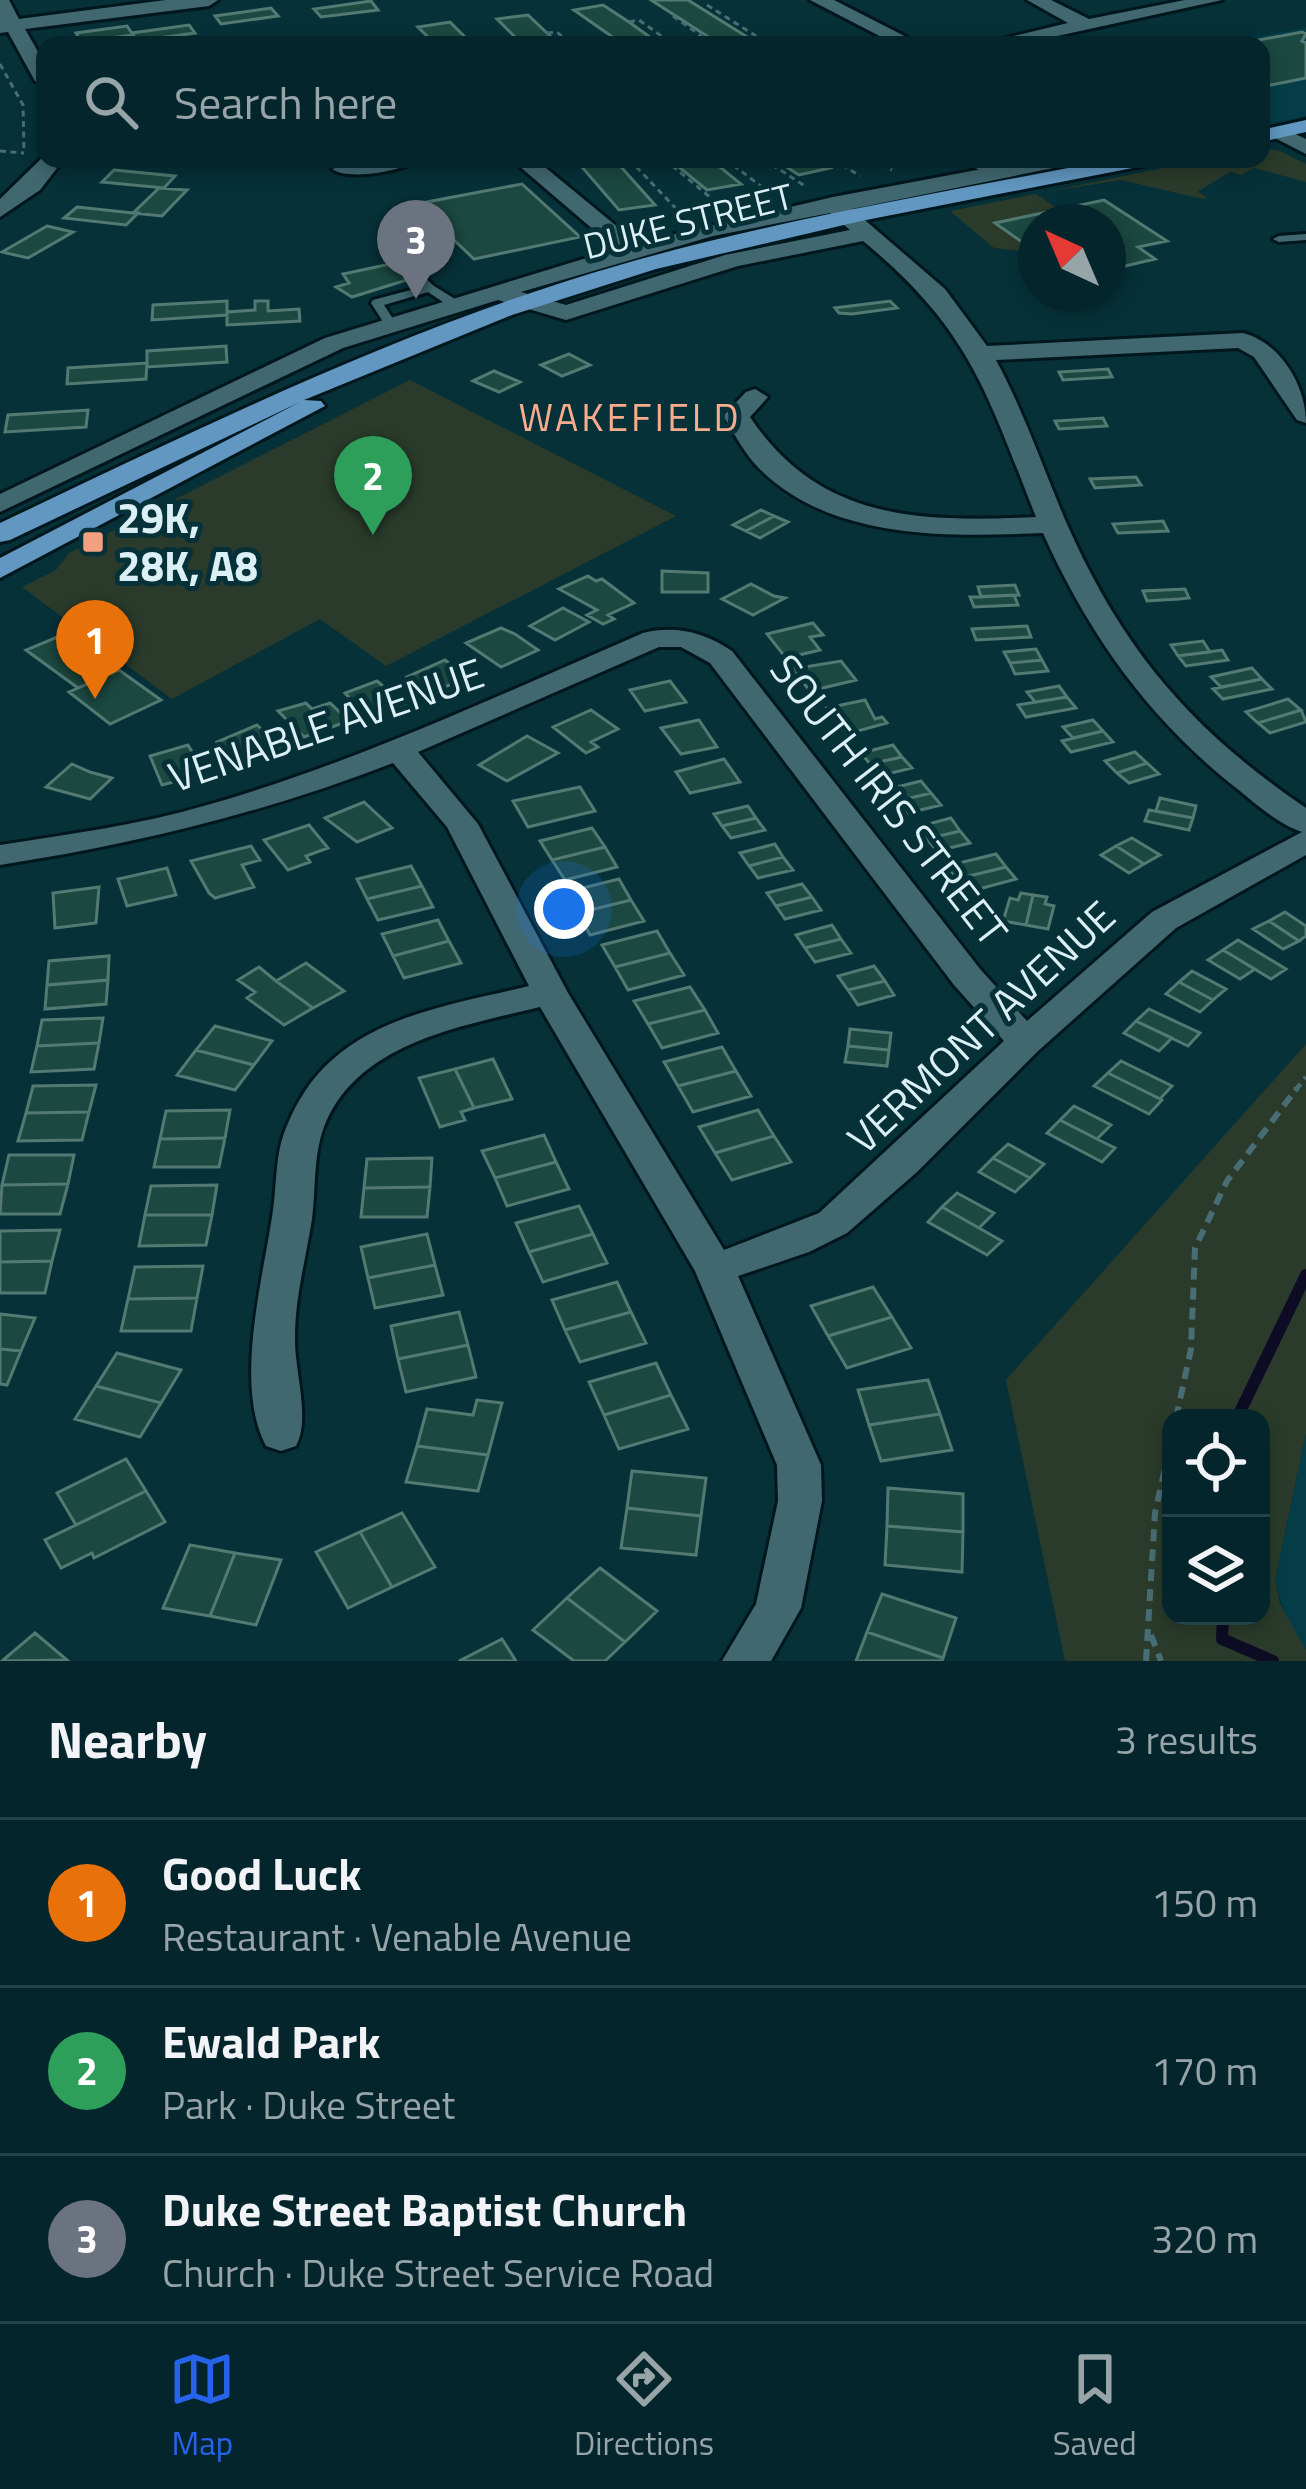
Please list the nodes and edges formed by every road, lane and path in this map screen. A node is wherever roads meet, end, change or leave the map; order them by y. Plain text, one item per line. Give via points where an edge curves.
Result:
1 (209, 0) edge
2 (819, 0) edge
3 (1036, 0) edge
4 (1214, 0) edge
5 (0, 1) edge
6 (707, 5) dead end
7 (673, 16) dead end
8 (628, 22) dead end
9 (1085, 24) junction
10 (5, 26) edge
11 (548, 33) dead end
12 (561, 36) edge
13 (661, 36) edge
14 (701, 36) edge
15 (756, 36) edge
16 (893, 36) edge
17 (1029, 36) edge
18 (0, 64) edge
19 (36, 69) edge
20 (1306, 127) edge
21 (1270, 134) edge
22 (1270, 134) edge
23 (1306, 148) edge
24 (0, 151) edge
25 (46, 168) edge
26 (342, 168) edge
27 (533, 168) edge
28 (638, 168) edge
29 (675, 168) edge
30 (737, 168) edge
31 (776, 168) edge
32 (847, 168) edge
33 (889, 168) edge
34 (982, 168) edge
35 (1022, 168) edge
36 (1095, 168) edge
37 (898, 173) dead end
38 (992, 174) junction
39 (865, 179) dead end
40 (774, 196) dead end
41 (364, 197) dead end
42 (722, 207) dead end
43 (0, 210) edge
44 (840, 211) junction
45 (683, 215) dead end
46 (1306, 237) edge
47 (1279, 239) dead end
48 (631, 250) junction
49 (406, 266) dead end
50 (430, 288) junction
51 (498, 292) junction
52 (526, 303) junction
53 (459, 307) junction
54 (394, 341) junction
55 (978, 354) junction
56 (755, 397) dead end
57 (1306, 415) edge
58 (0, 504) edge
59 (1054, 524) junction
60 (0, 534) edge
61 (0, 569) edge
62 (668, 637) joint
63 (399, 750) junction
64 (1306, 823) edge
65 (1306, 841) edge
66 (0, 855) edge
67 (550, 993) junction
68 (1024, 1042) junction
69 (1306, 1077) edge
70 (714, 1269) junction
71 (1178, 1409) edge
72 (281, 1434) dead end
73 (1162, 1482) edge
74 (1149, 1630) junction
75 (746, 1661) edge
76 (1146, 1661) edge
77 (1161, 1661) edge

1 - 10 street
2 - 16 street
3 - 9 street
4 - 9 street
5 - 10 street
6 - 15 path
7 - 14 path
8 - 13 path via 639,20
9 - 17 street
10 - 19 street
11 - 12 path
18 - 24 path via 26,102 30,126 24,154
20 - 21 main road
22 - 23 street
25 - 43 street
26 - 41 street
27 - 48 street
28 - 45 path
29 - 42 path
30 - 40 path
31 - 44 path
32 - 39 path
33 - 37 path
34 - 38 lane
35 - 38 street
36 - 44 main road, DUKE STREET
38 - 44 street
44 - 48 street
44 - 52 street via 566,313
44 - 55 street via 944,300
46 - 47 lane
48 - 51 street
49 - 50 lane
50 - 53 lane
50 - 54 lane via 377,303
51 - 52 street
51 - 53 street
52 - 54 main road
53 - 54 street
54 - 58 street via 334,343
54 - 60 main road
54 - 61 main road via 272,430
55 - 57 street via 1243,340 1263,352
55 - 59 street
56 - 59 street via 736,416 752,447 778,476 817,498 896,522
59 - 64 street via 1141,684 1199,746
62 - 63 street, VENABLE AVENUE
62 - 68 street, SOUTH IRIS STREET via 700,642 721,657
63 - 66 street, VENABLE AVENUE via 190,820
63 - 67 street via 462,824
65 - 68 street, VERMONT AVENUE via 1164,920
67 - 70 street
67 - 72 street via 379,1044 322,1090 301,1141 276,1308
68 - 70 street, VERMONT AVENUE via 833,1223
69 - 71 path via 1227,1181 1195,1248 1191,1348
70 - 75 street via 799,1465 800,1501 778,1607
73 - 74 path
74 - 76 path
74 - 77 path

